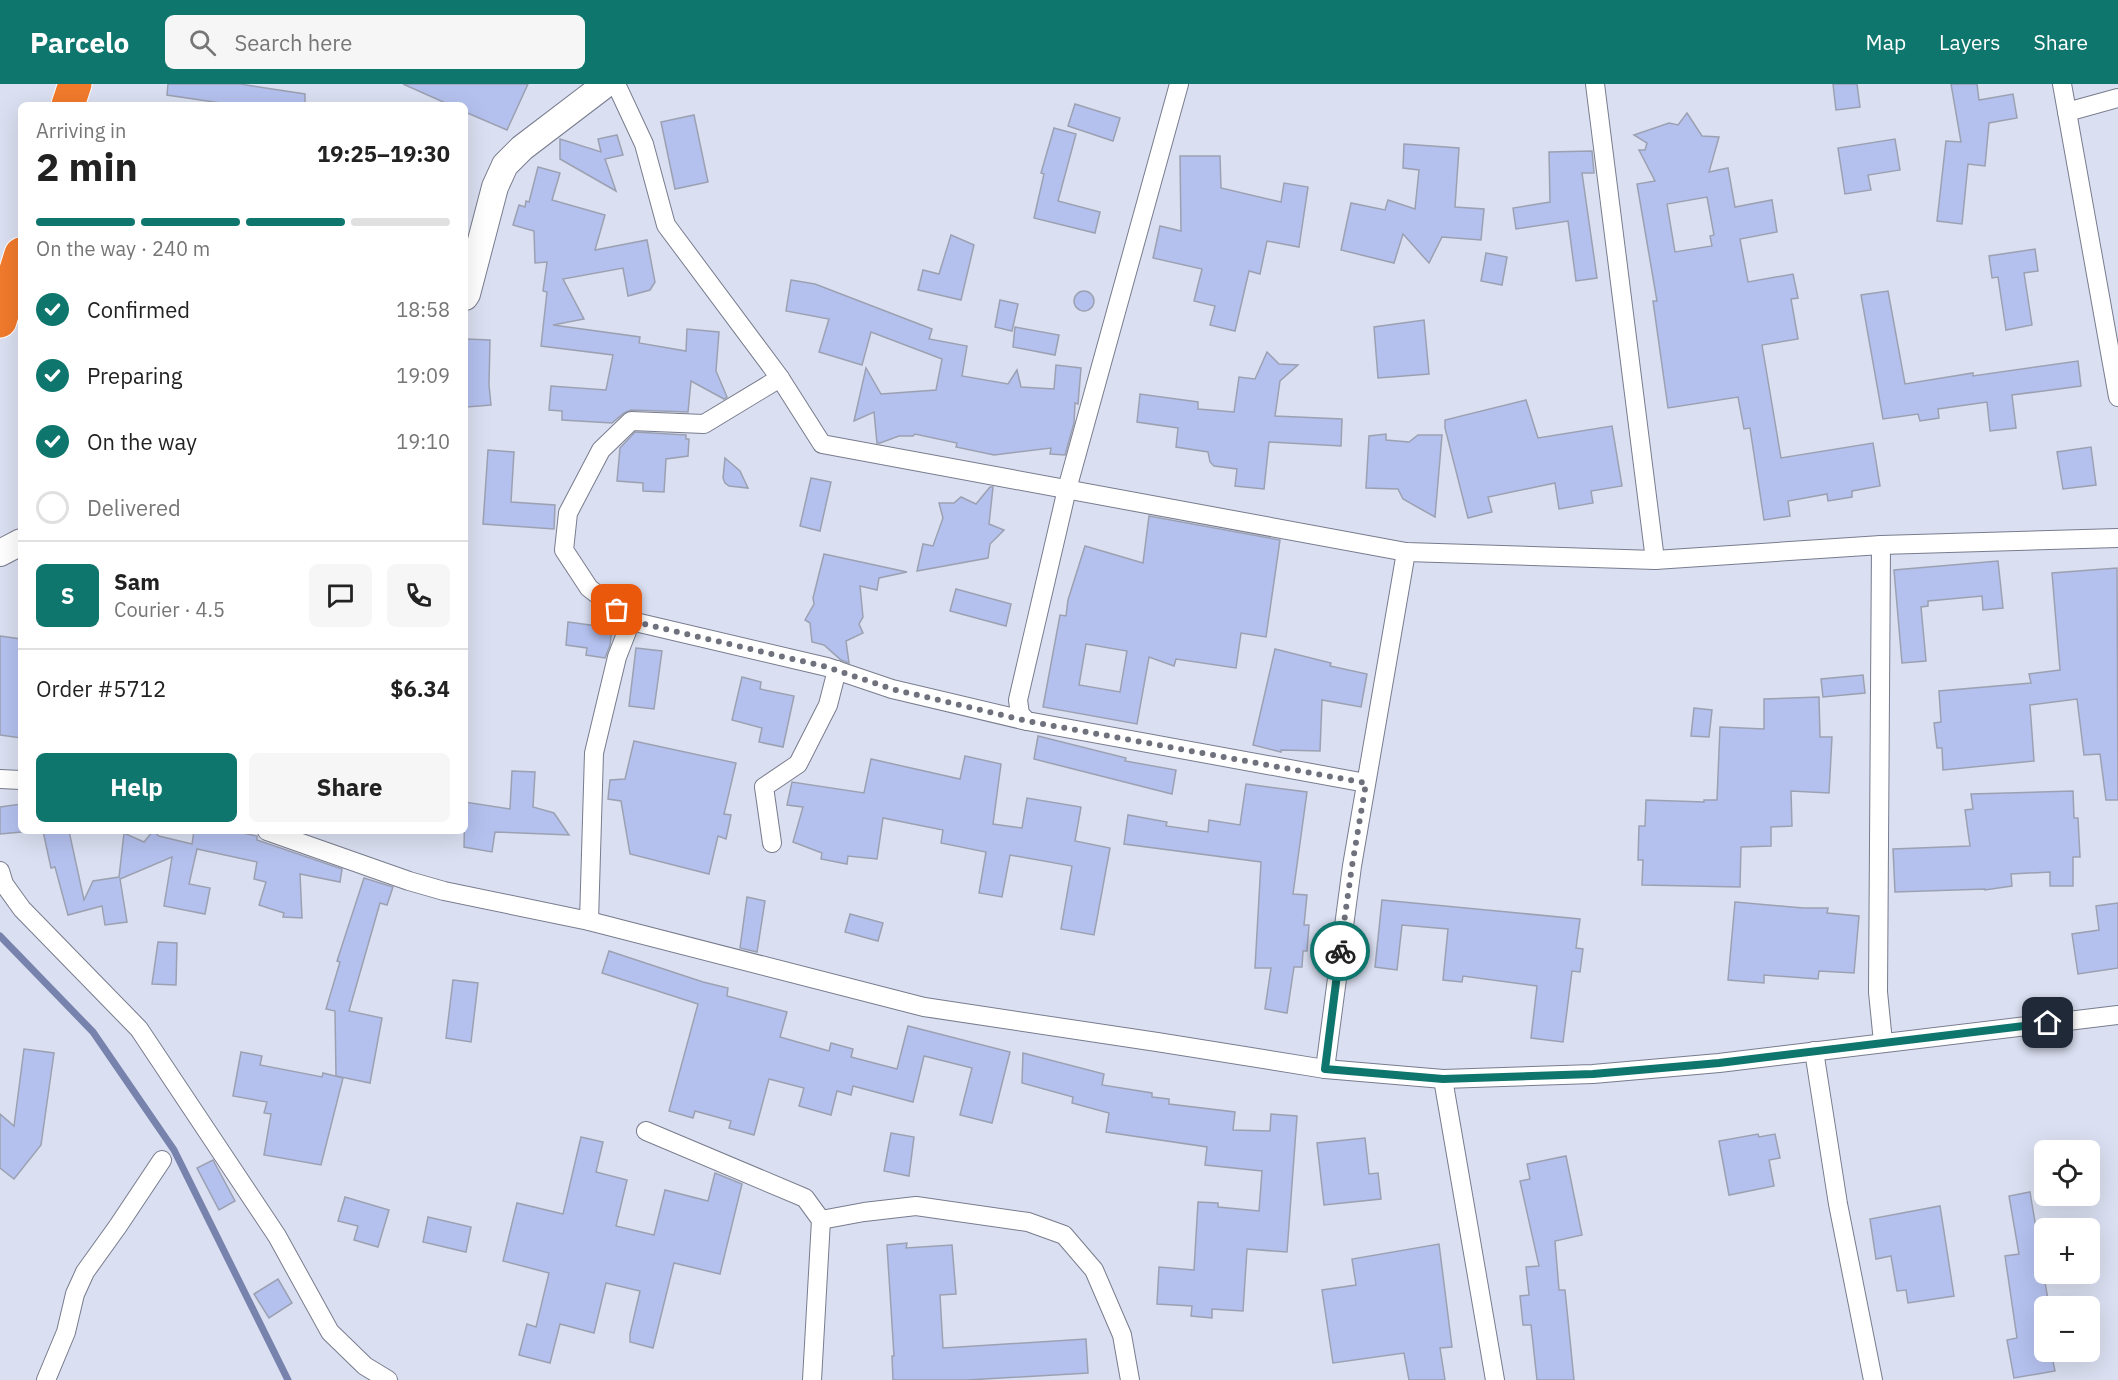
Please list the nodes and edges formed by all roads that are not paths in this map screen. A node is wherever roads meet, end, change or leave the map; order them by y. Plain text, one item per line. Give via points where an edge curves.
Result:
1 (75, 84) edge
2 (606, 84) edge
3 (616, 84) edge
4 (1179, 84) edge
5 (1595, 84) edge
6 (2062, 84) edge
7 (2118, 98) edge
8 (69, 102) edge
9 (2067, 112) junction
10 (18, 262) edge
11 (468, 290) edge
12 (2, 305) edge
13 (780, 378) junction
14 (2118, 397) edge
15 (1067, 489) junction
16 (2118, 538) edge
17 (18, 544) edge
18 (1881, 545) junction
19 (1406, 552) junction
20 (0, 553) edge
21 (1655, 560) junction
22 (631, 621) junction
23 (837, 670) junction
24 (1027, 721) junction
25 (0, 779) edge
26 (18, 780) edge
27 (1366, 783) junction
28 (275, 834) edge
29 (772, 843) dead end
30 (0, 871) edge
31 (589, 921) junction
32 (2118, 1015) edge
33 (1883, 1042) junction
34 (1814, 1051) junction
35 (1325, 1069) junction
36 (1443, 1079) junction
37 (646, 1131) dead end
38 (162, 1160) dead end
39 (820, 1220) junction
40 (46, 1380) edge
41 (388, 1380) edge
42 (812, 1380) edge
43 (1130, 1380) edge
44 (1495, 1380) edge
45 (1873, 1380) edge

1 - 8 highway
2 - 11 street via 505,165 495,187
3 - 13 street via 644,144 666,225
4 - 15 street
5 - 21 street
6 - 9 street
7 - 9 street
9 - 14 street
10 - 12 highway
13 - 15 street via 822,444
13 - 22 street via 704,424 631,421 601,450 568,513 564,550 589,588
15 - 19 street
15 - 24 street via 1018,700 1020,714
16 - 18 street
17 - 20 street
18 - 21 street
18 - 33 street via 1878,992
19 - 21 street
19 - 27 street
22 - 23 street
22 - 31 street via 617,657 594,753
23 - 24 street via 892,689
23 - 29 street via 828,705 798,764 764,787
24 - 27 street
25 - 26 street
27 - 35 street
28 - 31 street via 409,882
30 - 41 street via 4,884 22,909 139,1029 277,1236 330,1332 365,1366
31 - 35 street via 924,1007
32 - 33 street
33 - 34 street
34 - 36 street via 1593,1074
34 - 45 street via 1838,1204
35 - 36 street
36 - 44 street
37 - 39 street via 805,1198
38 - 40 street via 85,1272
39 - 42 street
39 - 43 street via 916,1206 1028,1222 1064,1235 1094,1270 1122,1335

